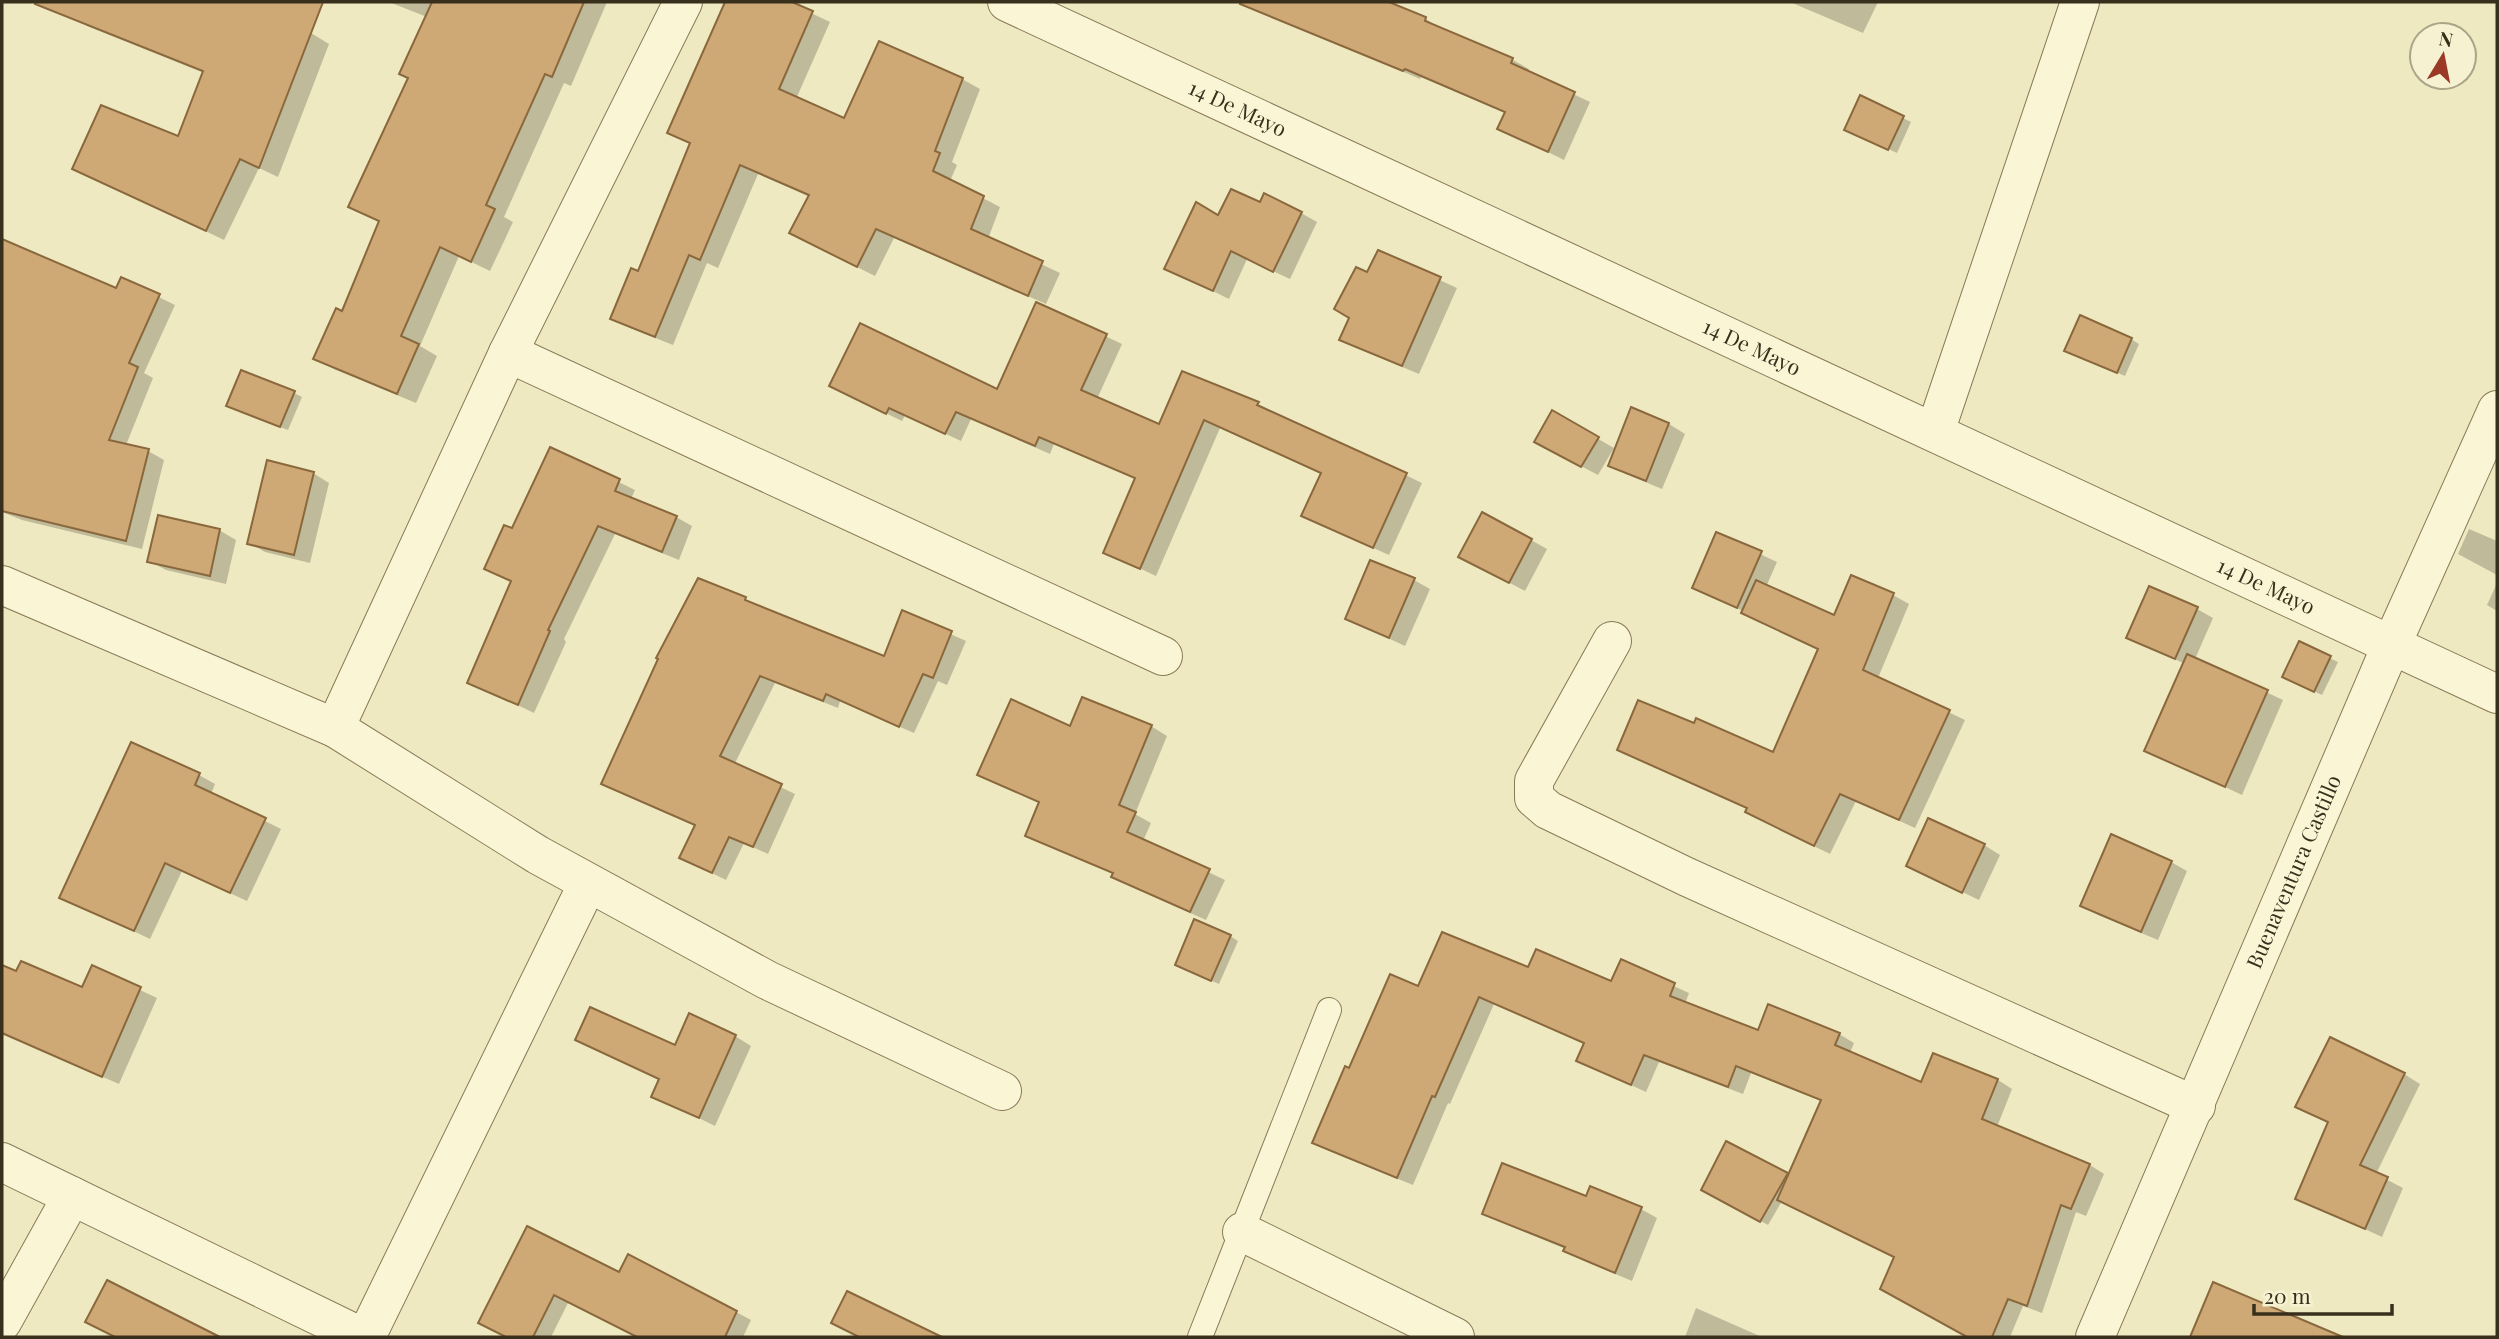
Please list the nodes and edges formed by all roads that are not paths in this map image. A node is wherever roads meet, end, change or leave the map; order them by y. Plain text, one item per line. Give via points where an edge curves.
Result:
1 (683, 2) edge
2 (1007, 2) edge
3 (2080, 2) edge
4 (508, 354) junction
5 (2497, 410) edge
6 (1935, 432) junction
7 (2, 585) edge
8 (1612, 641) dead end
9 (2391, 646) junction
10 (1163, 656) dead end
11 (2497, 694) edge
12 (335, 728) junction
13 (588, 883) junction
14 (1329, 1010) dead end
15 (1002, 1091) dead end
16 (2196, 1106) junction
17 (2, 1162) edge
18 (72, 1196) junction
19 (1242, 1232) junction
20 (2, 1322) edge
21 (364, 1337) edge
22 (1200, 1337) edge
23 (1455, 1337) edge
24 (2095, 1337) edge

1 - 4 street
2 - 6 street, 14 De Mayo
3 - 6 street
4 - 10 street
4 - 12 street
5 - 9 street, Buenaventura Castillo
6 - 9 street, 14 De Mayo
7 - 12 street
8 - 16 street via 1534,782 1534,799 1687,877
9 - 11 street, 14 De Mayo
9 - 16 street, Buenaventura Castillo
12 - 13 street
13 - 15 street via 767,980
13 - 21 street
14 - 19 lane
16 - 24 street, Buenaventura Castillo
17 - 18 street
18 - 20 street
18 - 21 street
19 - 22 lane
19 - 23 street

